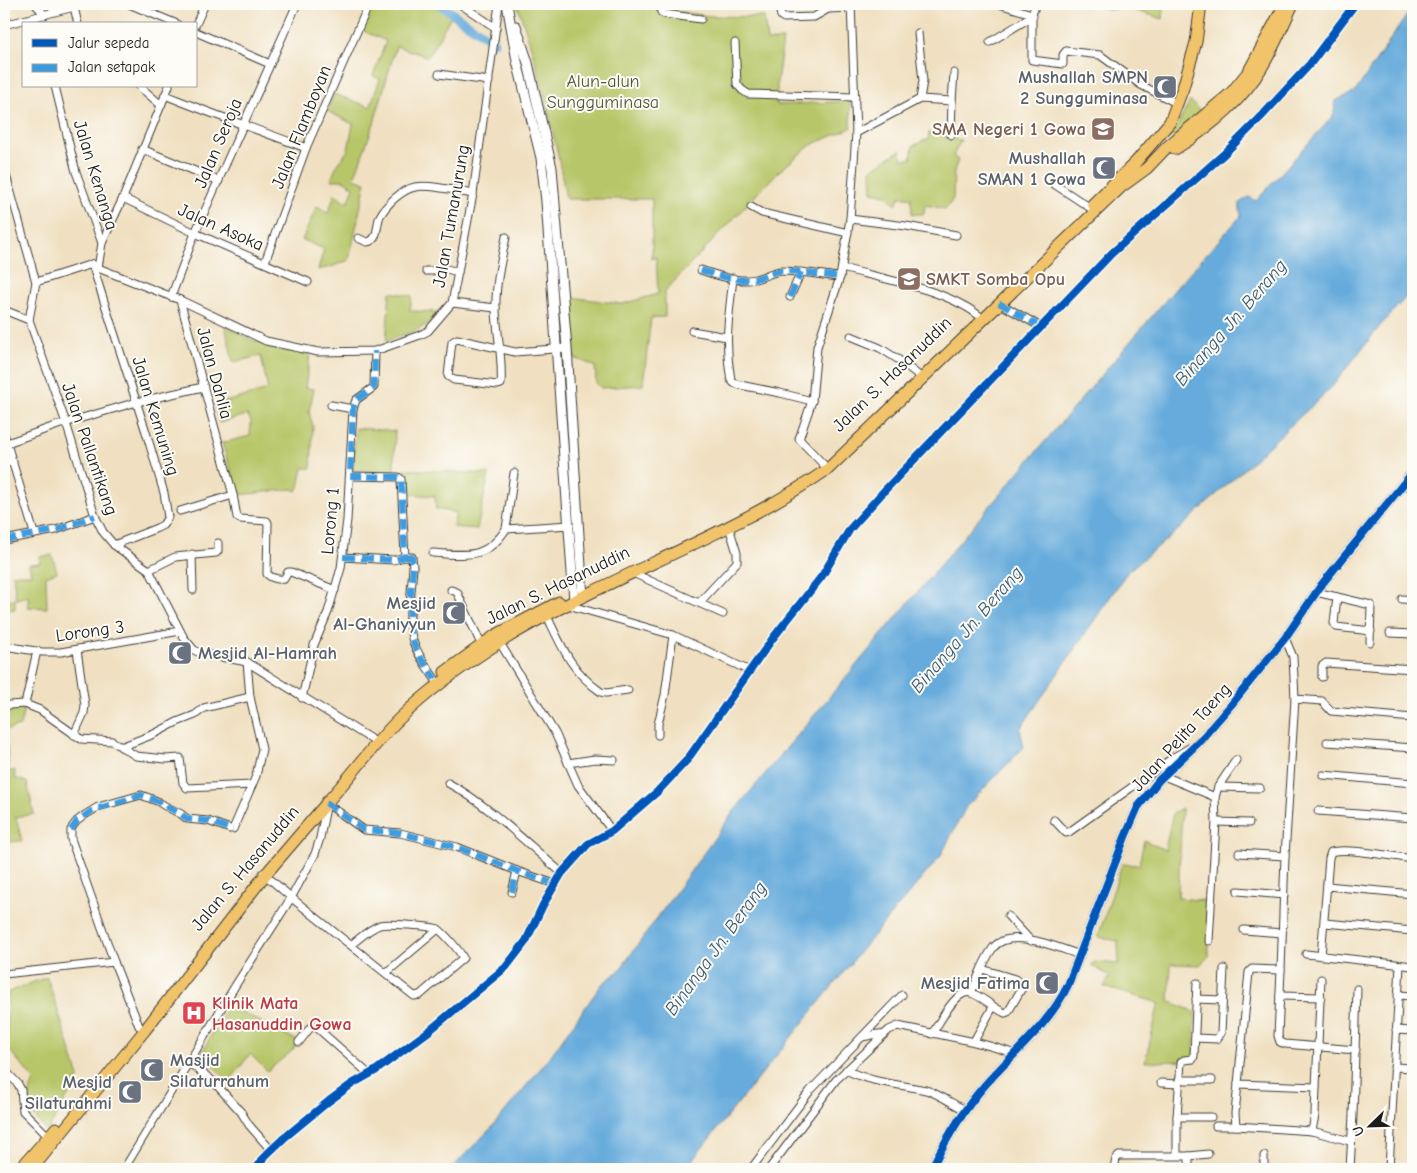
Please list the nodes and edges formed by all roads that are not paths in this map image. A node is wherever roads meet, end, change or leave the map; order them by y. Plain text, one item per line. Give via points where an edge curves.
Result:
1 (35, 4) edge
2 (128, 4) edge
3 (206, 4) edge
4 (296, 4) edge
5 (369, 4) edge
6 (460, 4) edge
7 (499, 4) edge
8 (660, 4) edge
9 (778, 4) edge
10 (999, 4) edge
11 (1036, 4) edge
12 (1201, 4) edge
13 (1285, 4) edge
14 (1293, 4) edge
15 (1355, 4) edge
16 (74, 5) edge
17 (826, 6) edge
18 (851, 6) edge
19 (508, 7) edge
20 (45, 15) junction
21 (1032, 18) junction
22 (701, 19) dead end
23 (36, 20) edge
24 (22, 22) edge
25 (23, 22) edge
26 (78, 22) edge
27 (172, 22) edge
28 (197, 22) edge
29 (4, 25) edge
30 (496, 28) junction
31 (198, 33) edge
32 (918, 33) dead end
33 (990, 42) dead end
34 (735, 43) dead end
35 (270, 64) junction
36 (954, 73) dead end
37 (439, 74) dead end
38 (489, 81) junction
39 (55, 88) edge
40 (141, 88) edge
41 (168, 88) edge
42 (164, 96) junction
43 (855, 97) junction
44 (920, 99) junction
45 (952, 101) junction
46 (1178, 104) junction
47 (160, 105) junction
48 (242, 124) junction
49 (856, 126) junction
50 (951, 135) dead end
51 (306, 148) junction
52 (142, 149) junction
53 (1154, 162) junction
54 (4, 168) edge
55 (219, 181) junction
56 (1054, 184) dead end
57 (473, 194) junction
58 (123, 198) junction
59 (1102, 200) junction
60 (751, 207) dead end
61 (1093, 209) junction
62 (850, 219) junction
63 (195, 233) junction
64 (848, 233) junction
65 (956, 235) dead end
66 (506, 237) dead end
67 (358, 238) dead end
68 (102, 243) junction
69 (265, 262) junction
70 (95, 266) junction
71 (842, 268) junction
72 (701, 270) dead end
73 (426, 271) dead end
74 (458, 272) junction
75 (801, 272) junction
76 (840, 277) junction
77 (733, 278) junction
78 (36, 282) junction
79 (308, 282) dead end
80 (171, 296) junction
81 (790, 297) dead end
82 (180, 300) junction
83 (452, 303) junction
84 (999, 303) junction
85 (496, 308) junction
86 (4, 310) edge
87 (981, 316) junction
88 (30, 320) junction
89 (1041, 327) junction
90 (692, 331) dead end
91 (851, 336) dead end
92 (727, 337) junction
93 (567, 348) junction
94 (500, 349) junction
95 (557, 349) junction
96 (375, 351) junction
97 (920, 376) junction
98 (203, 387) junction
99 (812, 401) junction
100 (137, 402) junction
101 (331, 405) dead end
102 (353, 410) junction
103 (66, 423) junction
104 (4, 434) edge
105 (7, 443) junction
106 (13, 462) junction
107 (4, 463) edge
108 (824, 465) junction
109 (1413, 472) edge
110 (514, 473) dead end
111 (350, 476) junction
112 (1405, 482) junction
113 (1413, 490) edge
114 (233, 495) junction
115 (180, 511) dead end
116 (95, 516) junction
117 (570, 525) junction
118 (729, 527) junction
119 (506, 529) junction
120 (34, 533) junction
121 (4, 540) edge
122 (218, 543) dead end
123 (114, 545) junction
124 (433, 553) dead end
125 (192, 554) junction
126 (343, 557) junction
127 (405, 557) junction
128 (149, 570) junction
129 (632, 572) junction
130 (193, 590) dead end
131 (335, 590) junction
132 (451, 590) dead end
133 (1316, 592) junction
134 (1337, 597) junction
135 (576, 598) junction
136 (1402, 599) dead end
137 (1413, 600) edge
138 (698, 603) junction
139 (723, 614) dead end
140 (547, 616) junction
141 (180, 631) junction
142 (1371, 631) junction
143 (1390, 633) dead end
144 (1413, 634) edge
145 (673, 635) junction
146 (1285, 638) junction
147 (500, 642) junction
148 (1370, 642) dead end
149 (481, 644) junction
150 (4, 646) edge
151 (77, 650) junction
152 (36, 651) junction
153 (247, 662) junction
154 (1413, 669) edge
155 (750, 671) junction
156 (1322, 677) dead end
157 (436, 679) junction
158 (628, 690) dead end
159 (250, 697) junction
160 (302, 698) junction
161 (1295, 700) junction
162 (24, 704) junction
163 (8, 705) dead end
164 (1413, 718) edge
165 (74, 735) junction
166 (658, 735) dead end
167 (374, 741) junction
168 (1327, 742) dead end
169 (1198, 743) junction
170 (120, 747) junction
171 (1413, 748) edge
172 (614, 760) dead end
173 (1236, 760) dead end
174 (568, 763) junction
175 (352, 771) junction
176 (1323, 775) dead end
177 (1164, 776) junction
178 (448, 783) dead end
179 (1413, 783) edge
180 (252, 785) junction
181 (1218, 788) junction
182 (1260, 788) dead end
183 (1215, 797) junction
184 (325, 803) junction
185 (1318, 811) dead end
186 (1413, 818) edge
187 (1054, 820) dead end
188 (1216, 822) junction
189 (1249, 823) dead end
190 (612, 831) junction
191 (1239, 853) dead end
192 (1285, 856) junction
193 (1413, 859) edge
194 (517, 871) junction
195 (562, 873) junction
196 (264, 874) junction
197 (555, 884) junction
198 (1327, 886) junction
199 (1238, 891) dead end
200 (512, 892) dead end
201 (1413, 894) edge
202 (1284, 895) junction
203 (291, 898) junction
204 (1008, 916) dead end
205 (1325, 923) junction
206 (438, 929) junction
207 (1244, 930) dead end
208 (1413, 931) edge
209 (1282, 933) junction
210 (1031, 941) junction
211 (1209, 941) dead end
212 (351, 945) junction
213 (1306, 954) dead end
214 (1080, 955) junction
215 (1321, 956) junction
216 (114, 962) junction
217 (1400, 965) junction
218 (1413, 966) edge
219 (982, 968) junction
220 (1224, 969) dead end
221 (1281, 970) junction
222 (387, 972) junction
223 (4, 974) edge
224 (1321, 979) dead end
225 (1197, 983) dead end
226 (1357, 989) dead end
227 (971, 993) junction
228 (902, 995) dead end
229 (1398, 995) junction
230 (1280, 996) junction
231 (1413, 996) edge
232 (1321, 997) junction
233 (1196, 1000) junction
234 (1222, 1000) junction
235 (993, 1007) junction
236 (154, 1014) junction
237 (139, 1026) junction
238 (1396, 1030) junction
239 (1413, 1031) edge
240 (932, 1034) junction
241 (883, 1035) junction
242 (861, 1037) junction
243 (1195, 1038) junction
244 (974, 1041) junction
245 (299, 1042) dead end
246 (130, 1044) junction
247 (1319, 1046) junction
248 (1356, 1050) junction
249 (1015, 1054) junction
250 (188, 1062) junction
251 (1394, 1067) junction
252 (1413, 1068) edge
253 (4, 1069) edge
254 (846, 1070) junction
255 (369, 1074) junction
256 (1212, 1080) dead end
257 (1179, 1082) junction
258 (1161, 1083) dead end
259 (1238, 1084) junction
260 (1316, 1087) junction
261 (965, 1110) junction
262 (1177, 1117) junction
263 (1211, 1117) dead end
264 (1216, 1126) dead end
265 (1236, 1126) junction
266 (1312, 1131) junction
267 (51, 1139) junction
268 (1350, 1141) junction
269 (271, 1150) junction
270 (1208, 1154) dead end
271 (1177, 1155) junction
272 (1189, 1156) junction
273 (1264, 1156) dead end
274 (20, 1169) edge
275 (32, 1169) edge
276 (124, 1169) edge
277 (254, 1169) edge
278 (751, 1169) edge
279 (770, 1169) edge
280 (932, 1169) edge
281 (1114, 1169) edge
282 (1189, 1169) edge
283 (1264, 1169) edge
284 (1350, 1169) edge
285 (1389, 1169) edge

1 - 20 street
2 - 27 street
3 - 28 street
4 - 35 street, Jalan Seroja
5 - 51 street, Jalan Flamboyan
6 - 30 street
7 - 30 street, Jalan Tumanurung
8 - 22 street via 664,14
9 - 17 street via 784,18 814,17
10 - 21 street
11 - 21 street
12 - 46 highway via 1196,42
13 - 53 highway via 1249,71 1231,93
14 - 53 highway via 1263,66 1237,100 1209,125
15 - 89 street via 1310,64 1260,118 1112,253
16 - 20 street
16 - 26 street
17 - 18 street
18 - 43 street
19 - 93 street via 528,63 552,168
19 - 95 street via 541,158
20 - 23 street
21 - 33 street
21 - 46 street via 1032,60 1063,64 1066,51 1096,54 1140,85
23 - 25 street
24 - 29 street
30 - 38 street, Jalan Tumanurung
31 - 35 street
32 - 44 street via 923,81
34 - 43 street via 737,84 748,94
35 - 48 street, Jalan Seroja
36 - 45 street
37 - 38 street
38 - 57 street, Jalan Tumanurung
39 - 68 street, Jalan Kenanga via 76,172
40 - 47 street
41 - 42 street
42 - 47 street
42 - 48 street
43 - 49 street
44 - 45 street
44 - 49 street
45 - 50 street
46 - 59 highway via 1170,122
47 - 52 street
48 - 51 street
48 - 55 street, Jalan Seroja
49 - 62 street
51 - 69 street, Jalan Flamboyan
52 - 55 street
52 - 58 street
53 - 59 highway
54 - 78 street
55 - 63 street, Jalan Seroja
56 - 61 street
57 - 67 street via 421,186 410,189 395,198 380,217 373,240 367,242
57 - 74 street, Jalan Tumanurung
58 - 63 street, Jalan Asoka
58 - 68 street
59 - 61 highway, Jalan S. Hasanuddin
60 - 64 street via 762,213
61 - 84 highway, Jalan S. Hasanuddin
61 - 87 highway, Jalan S. Hasanuddin
62 - 64 street
62 - 65 street
63 - 69 street, Jalan Asoka
63 - 80 street, Jalan Seroja
64 - 71 street
66 - 85 street
68 - 70 street
69 - 79 street, Jalan Asoka
70 - 78 street
70 - 80 street, Jalan Tumanurung
70 - 100 street, Jalan Kemuning
71 - 76 street
71 - 87 street via 925,290
72 - 77 street
73 - 74 street via 443,268
74 - 83 street, Jalan Tumanurung
75 - 76 street
75 - 77 street via 779,271 755,280
75 - 81 street
76 - 99 street via 817,347
77 - 92 street
78 - 88 street
80 - 82 street, Jalan Tumanurung
82 - 96 street, Jalan Tumanurung via 266,341 318,352
82 - 98 street, Jalan Dahlia
83 - 85 street
83 - 96 street, Jalan Tumanurung via 420,335
84 - 87 highway, Jalan S. Hasanuddin
84 - 89 street
85 - 94 street
86 - 88 street
87 - 97 highway, Jalan S. Hasanuddin
88 - 103 street, Jalan Pallantikang
89 - 155 street via 850,529 822,576
90 - 92 street
91 - 97 street via 886,352
92 - 99 street via 729,369 734,383
93 - 95 street
93 - 135 street
94 - 94 street via 454,340 448,376 454,380 500,385
94 - 95 street via 524,352
95 - 117 street
96 - 102 street via 374,387 356,400
97 - 108 highway, Jalan S. Hasanuddin
97 - 118 highway, Jalan S. Hasanuddin via 828,469 804,486
98 - 100 street
98 - 114 street, Jalan Dahlia
99 - 108 street via 799,439
100 - 103 street
100 - 123 street, Jalan Kemuning via 168,517 164,525
101 - 102 street
102 - 111 street, Lorong 1
103 - 105 street
103 - 116 street, Jalan Pallantikang
104 - 105 street
105 - 106 street
106 - 107 street
106 - 120 street
108 - 135 highway, Jalan S. Hasanuddin via 802,482 727,523
109 - 112 street, Jalan Pelita Taeng
110 - 119 street
111 - 126 street, Lorong 1
111 - 127 street via 401,479
112 - 113 street
112 - 133 street, Jalan Pelita Taeng
114 - 115 street
114 - 131 street, Jalan Dahlia via 238,518 268,523 268,575 283,579 291,572
116 - 120 street via 56,530
116 - 123 street, Jalan Pallantikang
117 - 119 street
117 - 135 street
118 - 129 highway, Jalan S. Hasanuddin
118 - 138 street via 737,562
119 - 124 street via 499,540 477,554
120 - 121 street
122 - 125 street via 216,553
123 - 128 street, Jalan Pallantikang
125 - 128 street via 175,557
125 - 130 street
126 - 127 street via 393,560
126 - 131 street, Lorong 1
127 - 157 street via 411,556 413,566 412,638
128 - 141 street, Jalan Pallantikang
129 - 135 highway, Jalan S. Hasanuddin
129 - 138 street
131 - 160 street, Lorong 1 via 314,645
132 - 149 street via 457,592
133 - 134 street
133 - 146 street, Jalan Pelita Taeng
134 - 142 street via 1371,605
134 - 142 street via 1336,628
135 - 140 highway, Jalan S. Hasanuddin
135 - 145 street
135 - 149 highway, Jalan S. Hasanuddin via 544,608
136 - 137 street
138 - 139 street
140 - 147 highway, Jalan S. Hasanuddin
140 - 158 street via 568,659 579,672 601,692
141 - 151 street, Lorong 3
141 - 153 street, Jalan Pallantikang via 188,644 200,653
142 - 148 street
143 - 144 street
145 - 155 street
145 - 166 street
146 - 161 street via 1293,657
146 - 169 street, Jalan Pelita Taeng
147 - 174 street via 555,733
147 - 175 highway, Jalan S. Hasanuddin via 440,685 399,720
149 - 157 highway, Jalan S. Hasanuddin
150 - 152 street, Lorong 3
151 - 152 street, Lorong 3
151 - 165 street via 85,705
152 - 162 street
153 - 159 street
153 - 160 street, Jalan Pallantikang
154 - 156 street via 1326,663 1322,666
155 - 190 street via 674,776
157 - 167 highway, Jalan S. Hasanuddin via 394,715
159 - 170 street via 204,708 195,715
159 - 180 street via 262,746
160 - 167 street, Jalan Pallantikang
161 - 164 street via 1322,701 1331,711
161 - 192 street
162 - 163 street
162 - 165 street via 40,710
165 - 170 street via 84,740 112,741
167 - 175 highway, Jalan S. Hasanuddin
168 - 171 street
169 - 177 street, Jalan Pelita Taeng
169 - 187 street via 1069,832 1063,832
170 - 180 street via 136,756 180,758 183,783 187,788
172 - 174 street
173 - 181 street
174 - 190 street via 585,796
175 - 184 highway, Jalan S. Hasanuddin
176 - 179 street
177 - 183 street
177 - 214 street, Jalan Pelita Taeng via 1138,806
178 - 195 street
180 - 216 street via 232,829 208,821 187,819 142,795 98,807 77,821 71,830 71,839
181 - 182 street
181 - 183 street
183 - 188 street
184 - 194 street via 364,830 400,833 457,847
184 - 196 highway, Jalan S. Hasanuddin
184 - 203 street via 315,854
185 - 186 street
188 - 189 street
188 - 211 street
190 - 195 street via 588,844
191 - 192 street
192 - 202 street
193 - 198 street via 1332,851
194 - 197 street
194 - 200 street
195 - 197 street
196 - 203 street
196 - 236 highway, Jalan S. Hasanuddin
197 - 255 street via 526,941 506,967 429,1032
198 - 201 street
198 - 205 street
199 - 202 street
202 - 209 street
203 - 212 street
203 - 250 street
204 - 210 street
205 - 208 street
205 - 215 street
206 - 212 street via 383,924
206 - 222 street
206 - 222 street via 461,954 462,960 420,995 412,994
207 - 209 street
209 - 221 street
210 - 214 street
210 - 219 street via 1001,940 992,948
212 - 222 street
213 - 215 street
214 - 249 street, Jalan Pelita Taeng via 1061,1000
215 - 217 street
216 - 223 street
216 - 237 street
217 - 218 street
217 - 229 street
219 - 227 street
219 - 235 street via 1015,979 1022,986 1008,1012
220 - 234 street
221 - 230 street
221 - 259 street via 1252,969 1249,972
224 - 232 street
225 - 233 street
226 - 248 street
227 - 235 street
227 - 240 street via 963,993 954,999
228 - 242 street
229 - 231 street
229 - 238 street
230 - 232 street
230 - 247 street via 1280,1042
232 - 247 street
233 - 234 street
233 - 243 street
234 - 243 street via 1219,1038
235 - 244 street
236 - 237 highway, Jalan S. Hasanuddin
236 - 246 highway, Jalan S. Hasanuddin
237 - 246 highway, Jalan S. Hasanuddin
238 - 239 street
238 - 251 street
240 - 241 street via 898,1026
240 - 244 street
241 - 242 street
241 - 254 street
242 - 278 street via 810,1091
243 - 257 street via 1194,1058 1181,1062
244 - 249 street
245 - 255 street via 315,1026
246 - 267 highway, Jalan S. Hasanuddin
247 - 248 street
247 - 260 street
248 - 268 street
249 - 261 street, Jalan Pelita Taeng
250 - 269 street via 213,1081
250 - 276 street
251 - 252 street
251 - 285 street
253 - 267 street via 21,1090 23,1111
254 - 261 street via 860,1077 928,1091
254 - 279 street
255 - 269 street via 329,1101
256 - 257 street
257 - 258 street
257 - 262 street
259 - 260 street
259 - 265 street
260 - 266 street
261 - 280 street, Jalan Pelita Taeng
262 - 263 street
262 - 271 street
264 - 265 street
265 - 266 street
266 - 268 street
267 - 274 highway, Jalan S. Hasanuddin
267 - 275 highway, Jalan S. Hasanuddin
268 - 284 street
269 - 277 street
270 - 272 street
271 - 272 street
271 - 281 street via 1117,1156
272 - 282 street
273 - 283 street

